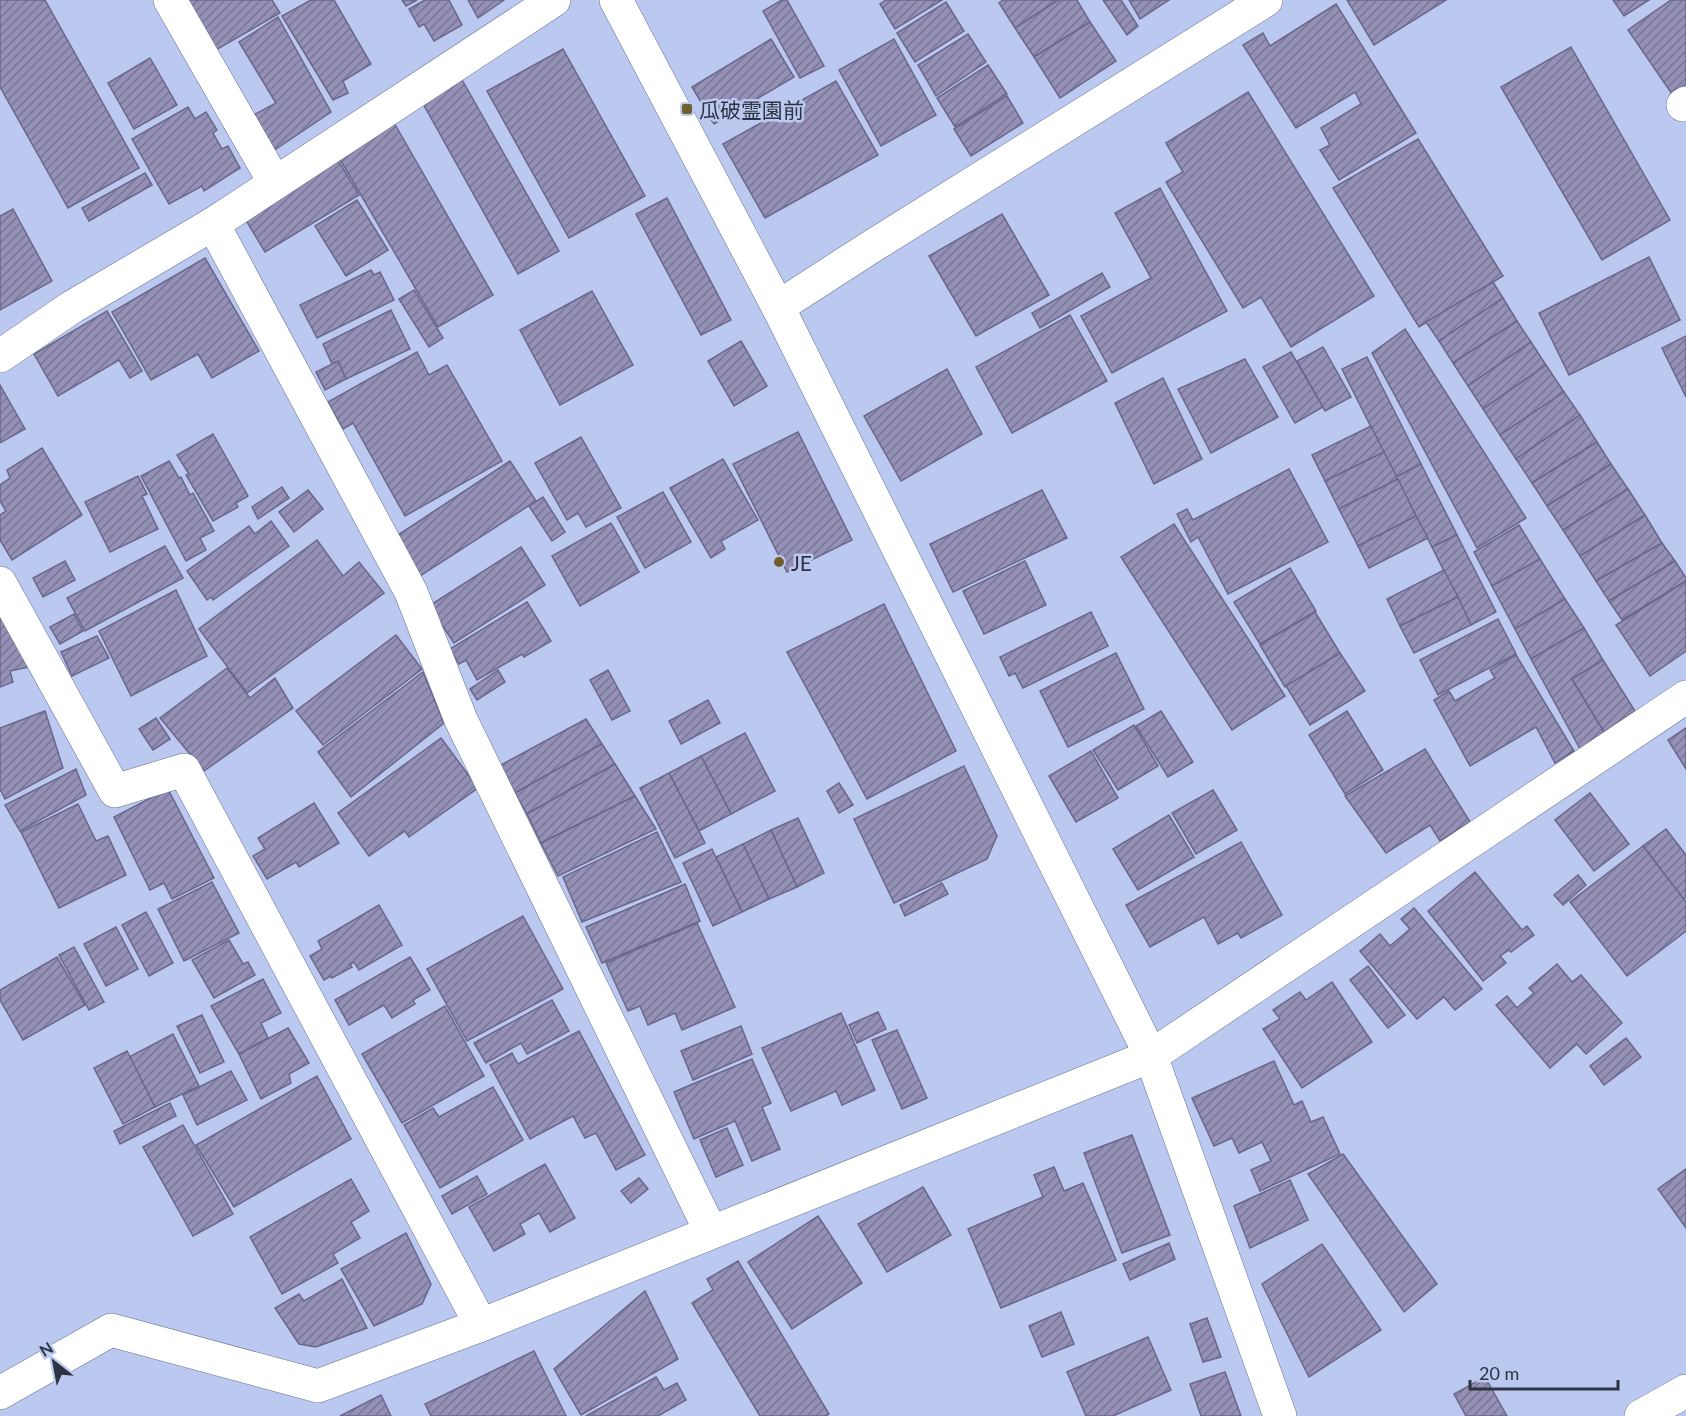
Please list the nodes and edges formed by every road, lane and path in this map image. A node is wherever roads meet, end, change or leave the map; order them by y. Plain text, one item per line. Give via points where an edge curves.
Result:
1 (170, 0) edge
2 (554, 0) edge
3 (616, 0) edge
4 (1266, 0) edge
5 (275, 183) junction
6 (213, 224) junction
7 (778, 307) junction
8 (0, 356) edge
9 (0, 583) edge
10 (1686, 697) edge
11 (1151, 1056) junction
12 (711, 1232) junction
13 (481, 1325) junction
14 (0, 1393) edge
15 (1682, 1401) edge
16 (1280, 1416) edge
17 (1641, 1416) edge

1 - 5 street
2 - 5 street
3 - 7 street
4 - 7 street
5 - 6 street
6 - 8 street via 72,307
6 - 12 street via 411,592 460,720
7 - 11 street
9 - 13 street via 115,791 184,770
10 - 11 street
11 - 12 street
11 - 16 street
12 - 13 street
13 - 14 street via 318,1386 111,1330
15 - 17 street

